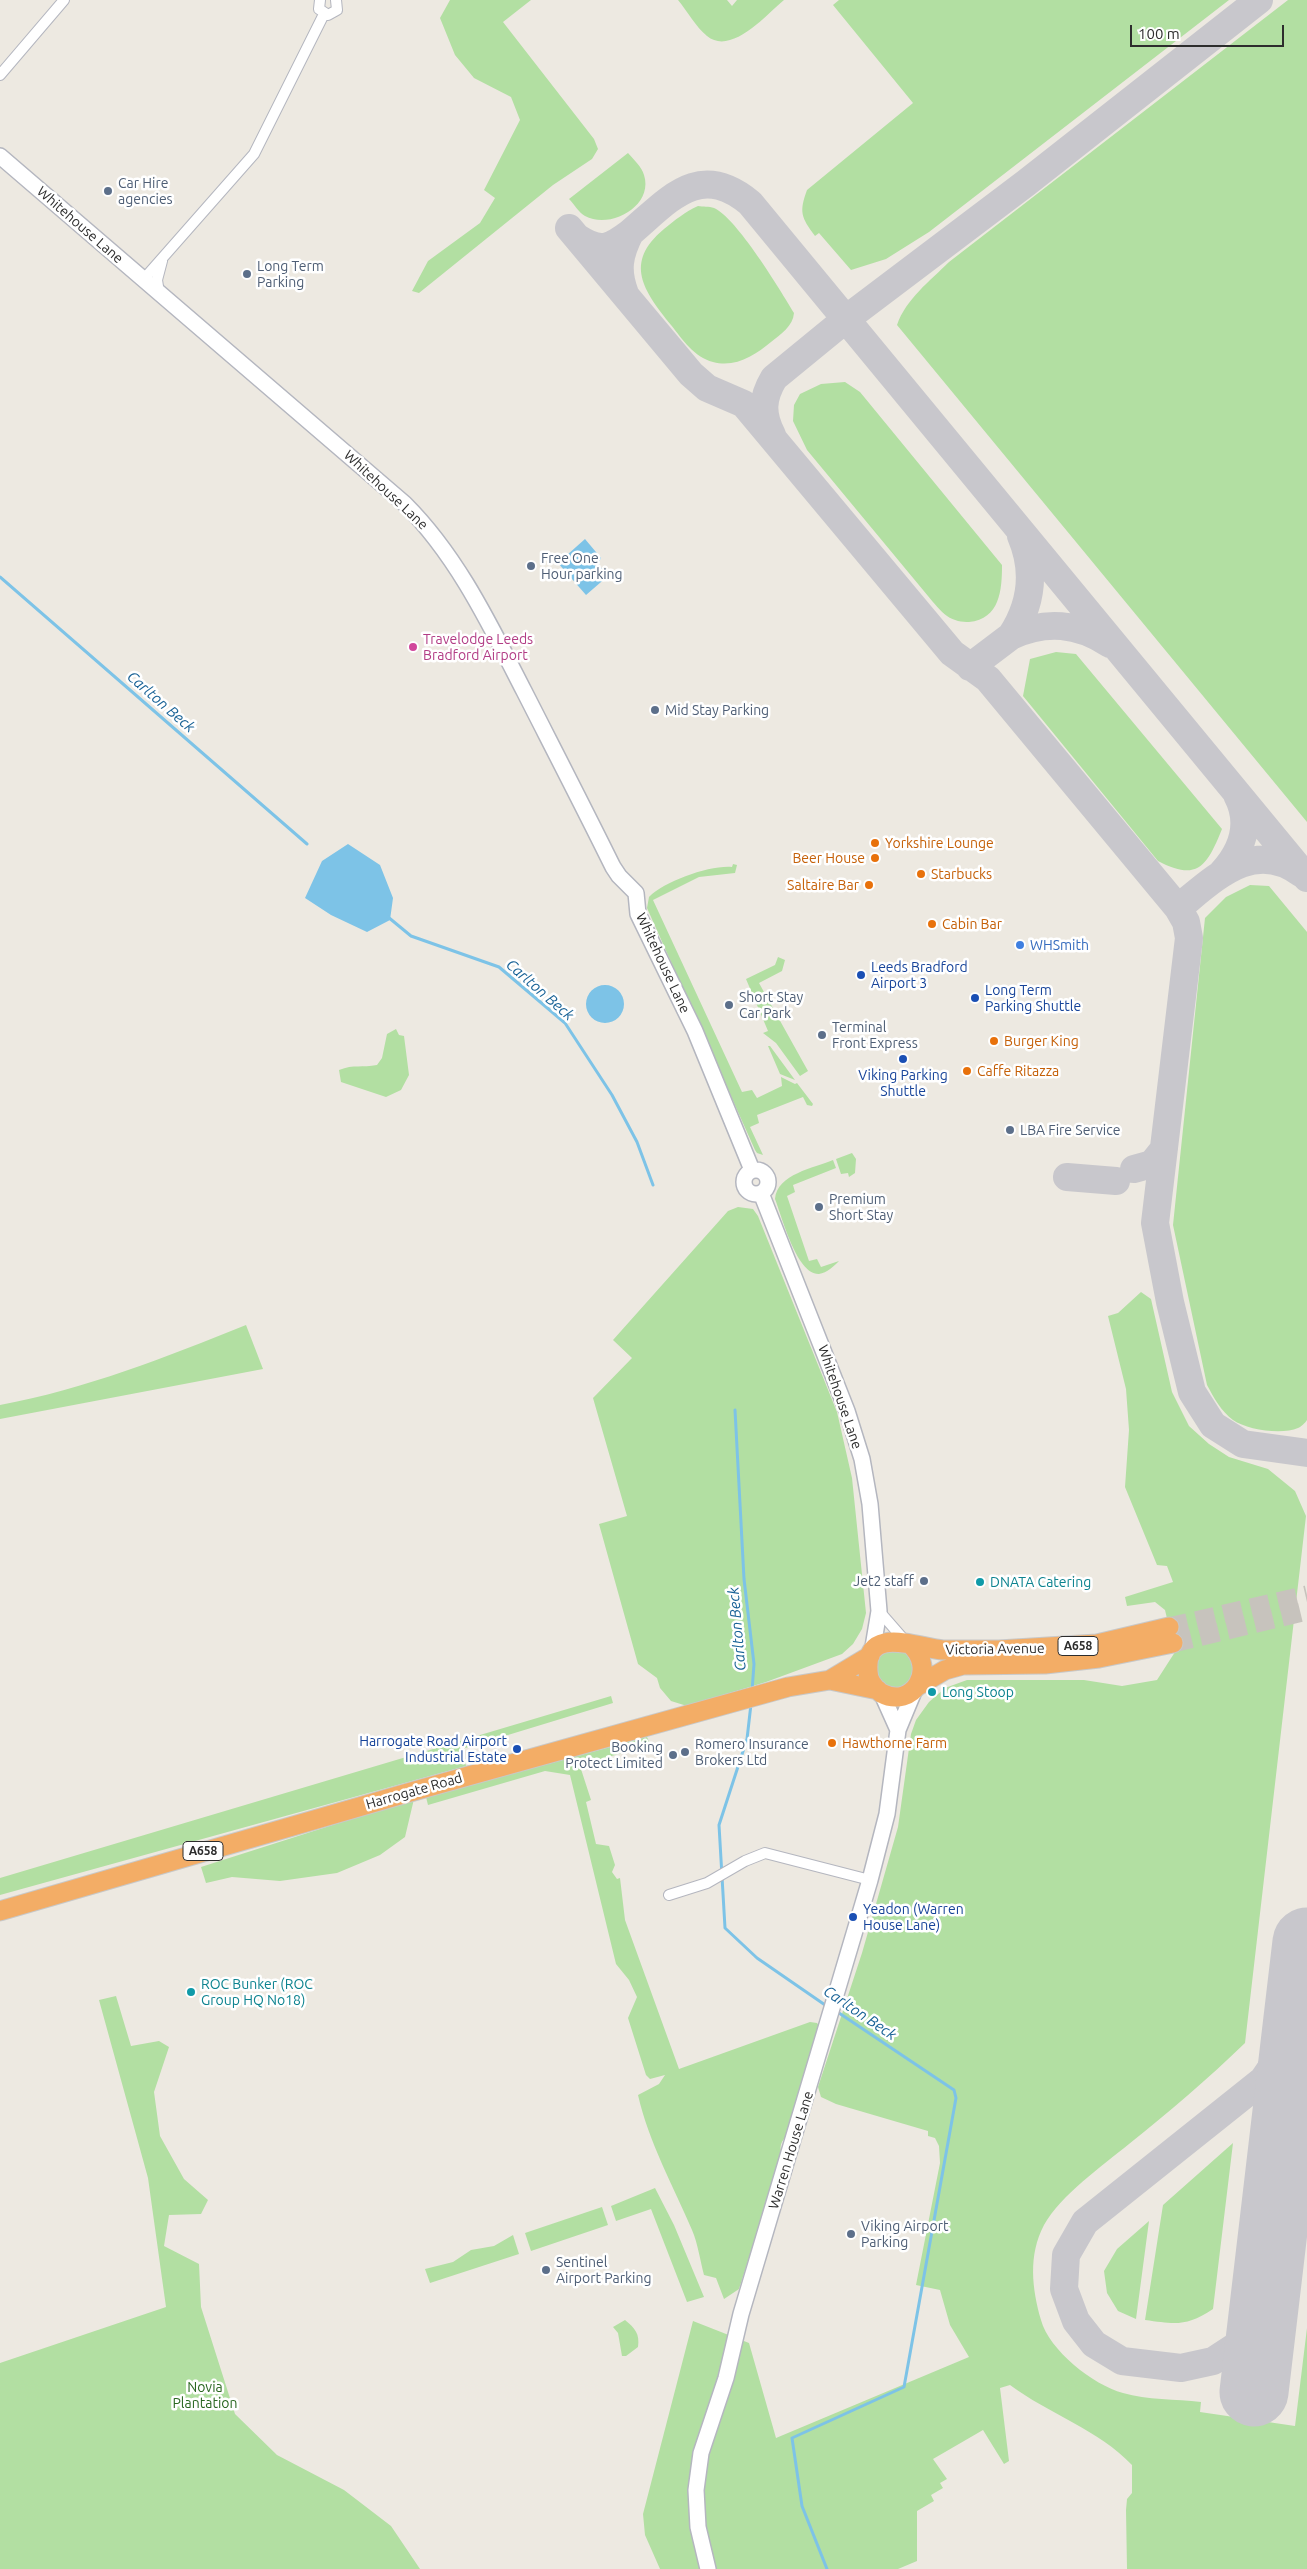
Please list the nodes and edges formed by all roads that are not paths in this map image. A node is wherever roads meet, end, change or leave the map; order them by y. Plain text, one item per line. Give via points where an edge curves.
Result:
1 (64, 0) edge
2 (320, 0) edge
3 (336, 0) edge
4 (324, 14) junction
5 (0, 75) edge
6 (0, 156) edge
7 (163, 258) junction
8 (143, 280) junction
9 (159, 293) junction
10 (879, 1611) junction
11 (1171, 1635) tunnel mouth
12 (908, 1643) junction
13 (871, 1654) junction
14 (1045, 1656) junction
15 (830, 1680) junction
16 (915, 1688) junction
17 (879, 1691) junction
18 (898, 1730) junction
19 (870, 1880) junction
20 (668, 1895) dead end
21 (0, 1911) edge
22 (708, 2569) edge

1 - 5 street
2 - 4 street via 319,9
3 - 4 street via 334,12
4 - 7 street via 254,154
6 - 8 street, Whitehouse Lane
7 - 8 street
7 - 9 street via 157,280
8 - 9 street, Whitehouse Lane
9 - 10 street, Whitehouse Lane via 405,504 457,567 497,638 613,867 636,893 638,914 695,1031 752,1170 760,1170 768,1179 768,1185 761,1193 848,1411 862,1460 870,1504
10 - 12 street
10 - 13 street, Whitehouse Lane
11 - 14 highway, Victoria Avenue / A658 via 1099,1658
12 - 13 highway via 890,1641 881,1644
12 - 14 highway, Victoria Avenue / A658 via 943,1650
12 - 16 highway via 922,1660 924,1669
13 - 15 highway, Harrogate Road / A658
13 - 17 highway via 868,1674
14 - 16 highway, Victoria Avenue / A658 via 963,1665 945,1670
15 - 17 highway, Harrogate Road / A658
15 - 21 highway, Harrogate Road / A658 via 788,1687 407,1793
16 - 17 highway via 895,1697
16 - 18 street, Warren House Lane
17 - 18 street
18 - 19 street, Warren House Lane via 887,1814
19 - 20 street via 765,1853 707,1882
19 - 22 street, Warren House Lane via 741,2314 726,2378 701,2453 696,2490 698,2527

